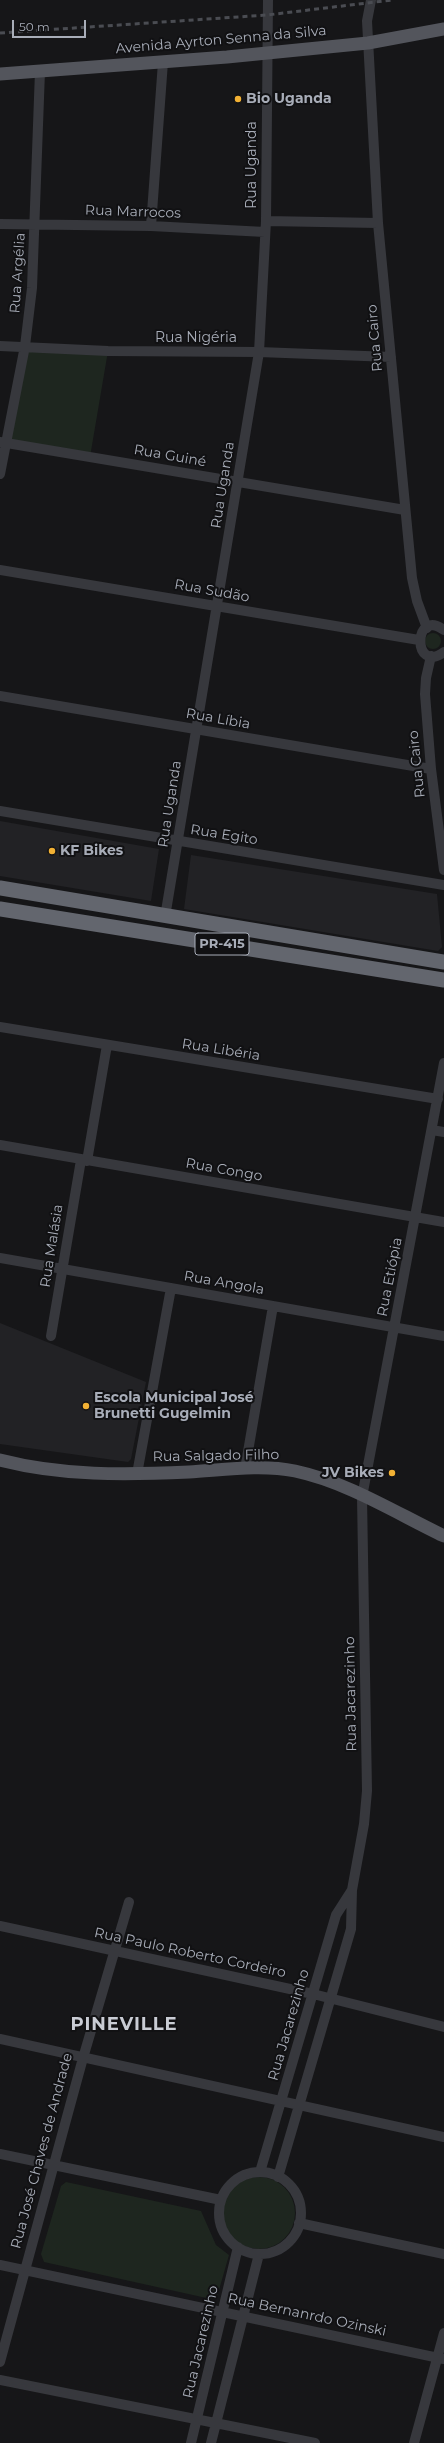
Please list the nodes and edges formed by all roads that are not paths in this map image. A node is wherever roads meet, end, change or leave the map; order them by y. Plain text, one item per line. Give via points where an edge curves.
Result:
1 (371, 0) edge
2 (266, 2) edge
3 (444, 29) edge
4 (368, 42) junction
5 (266, 53) junction
6 (163, 62) junction
7 (40, 71) junction
8 (0, 74) edge
9 (266, 221) junction
10 (378, 223) junction
11 (0, 224) edge
12 (36, 224) junction
13 (151, 226) junction
14 (265, 232) junction
15 (0, 346) edge
16 (25, 346) junction
17 (259, 352) junction
18 (391, 357) junction
19 (3, 442) edge
20 (0, 474) edge
21 (238, 482) junction
22 (405, 510) junction
23 (0, 570) edge
24 (217, 606) junction
25 (427, 628) junction
26 (444, 630) edge
27 (419, 640) junction
28 (444, 652) edge
29 (431, 656) junction
30 (0, 696) edge
31 (196, 729) junction
32 (431, 769) junction
33 (0, 811) edge
34 (178, 841) junction
35 (444, 870) edge
36 (444, 885) edge
37 (0, 888) edge
38 (0, 909) edge
39 (165, 917) junction
40 (444, 962) edge
41 (444, 980) edge
42 (0, 1027) edge
43 (107, 1045) junction
44 (444, 1062) edge
45 (438, 1099) junction
46 (432, 1130) junction
47 (444, 1132) edge
48 (0, 1145) edge
49 (84, 1160) junction
50 (416, 1217) junction
51 (444, 1222) edge
52 (0, 1258) edge
53 (63, 1269) junction
54 (171, 1288) junction
55 (273, 1306) junction
56 (394, 1328) junction
57 (52, 1336) dead end
58 (444, 1336) edge
59 (0, 1460) edge
60 (245, 1469) junction
61 (137, 1474) junction
62 (362, 1497) junction
63 (444, 1536) edge
64 (352, 1890) junction
65 (129, 1902) dead end
66 (0, 1926) edge
67 (113, 1950) junction
68 (313, 1994) junction
69 (332, 2000) junction
70 (444, 2027) edge
71 (0, 2039) edge
72 (82, 2058) junction
73 (282, 2100) junction
74 (300, 2104) junction
75 (444, 2137) edge
76 (0, 2154) edge
77 (53, 2165) junction
78 (260, 2172) junction
79 (278, 2177) junction
80 (221, 2200) junction
81 (299, 2223) junction
82 (238, 2247) junction
83 (259, 2254) junction
84 (444, 2254) edge
85 (0, 2265) edge
86 (24, 2270) junction
87 (222, 2312) junction
88 (243, 2315) junction
89 (444, 2333) edge
90 (441, 2358) edge
91 (0, 2362) edge
92 (0, 2380) edge
93 (197, 2418) junction
94 (216, 2422) junction
95 (192, 2443) edge
96 (211, 2443) edge
97 (315, 2443) edge
98 (414, 2443) edge

1 - 4 street, Rua Cairo via 367,22
2 - 5 street, Rua Uganda
3 - 4 main road, Avenida Ayrton Senna da Silva
4 - 5 main road, Avenida Ayrton Senna da Silva
4 - 10 street, Rua Cairo
5 - 6 main road, Avenida Ayrton Senna da Silva
5 - 9 street, Rua Uganda
6 - 7 main road, Avenida Ayrton Senna da Silva
6 - 13 street
7 - 8 main road, Avenida Ayrton Senna da Silva
7 - 12 street, Rua Argélia
9 - 10 street
9 - 14 street, Rua Uganda
10 - 18 street, Rua Cairo
11 - 12 street, Rua Marrocos
12 - 13 street, Rua Marrocos
12 - 16 street, Rua Argélia
13 - 14 street, Rua Marrocos
14 - 17 street, Rua Uganda
15 - 16 street, Rua Nigéria
16 - 17 street, Rua Nigéria via 108,351
16 - 19 street, Rua Argélia
17 - 18 street, Rua Nigéria
17 - 21 street, Rua Uganda
18 - 22 street, Rua Cairo
19 - 20 street, Rua Argélia
19 - 21 street, Rua Guiné
21 - 22 street, Rua Guiné
21 - 24 street, Rua Uganda
22 - 25 street, Rua Cairo via 413,588
23 - 24 street, Rua Sudão
24 - 27 street, Rua Sudão
24 - 31 street, Rua Uganda
25 - 26 street via 437,627
25 - 27 street via 421,633
27 - 29 street via 422,650
28 - 29 street
29 - 32 street, Rua Cairo via 425,689
30 - 31 street, Rua Líbia
31 - 32 street, Rua Líbia
31 - 34 street, Rua Uganda
32 - 35 street, Rua Cairo
33 - 34 street, Rua Egito
34 - 36 street, Rua Egito
34 - 39 street, Rua Uganda
37 - 39 highway, PR-415
38 - 41 highway, PR-415
39 - 40 highway, PR-415
42 - 43 street, Rua Libéria
43 - 45 street, Rua Libéria
43 - 49 street, Rua Malásia
44 - 45 street, Rua Etiópia
45 - 46 street, Rua Etiópia
46 - 47 street
46 - 50 street, Rua Etiópia
48 - 49 street, Rua Congo
49 - 50 street, Rua Congo
49 - 53 street, Rua Malásia
50 - 51 street, Rua Congo
50 - 56 street, Rua Etiópia
52 - 53 street, Rua Angola
53 - 54 street, Rua Angola
53 - 57 street, Rua Malásia
54 - 55 street, Rua Angola
54 - 61 street
55 - 56 street, Rua Angola
55 - 60 street
56 - 58 street, Rua Angola
56 - 62 street, Rua Etiópia
59 - 61 main road, Rua Salgado Filho via 58,1471
60 - 61 main road, Rua Salgado Filho
60 - 62 main road, Rua Salgado Filho via 294,1471 327,1480
62 - 63 main road, Rua Salgado Filho
62 - 64 street, Rua Jacarezinho via 368,1791
64 - 68 street, Rua Jacarezinho via 336,1916
64 - 69 street, Rua Jacarezinho via 351,1929
65 - 67 street, Rua José Chaves de Andrade
66 - 67 street, Rua Paulo Roberto Cordeiro
67 - 68 street, Rua Paulo Roberto Cordeiro
67 - 72 street, Rua José Chaves de Andrade
68 - 69 street, Rua Paulo Roberto Cordeiro
68 - 73 street, Rua Jacarezinho
69 - 70 street, Rua Paulo Roberto Cordeiro
69 - 74 street, Rua Jacarezinho
71 - 72 street
72 - 73 street
72 - 77 street, Rua José Chaves de Andrade
73 - 74 street
73 - 78 street, Rua Jacarezinho
74 - 75 street
74 - 79 street, Rua Jacarezinho
76 - 77 street
77 - 80 street
77 - 86 street, Rua José Chaves de Andrade
78 - 79 street
78 - 80 street via 237,2179 228,2187
79 - 81 street via 289,2185 296,2195 300,2210
80 - 82 street via 221,2227 227,2238
81 - 83 street via 284,2246
81 - 84 street
82 - 83 street
82 - 87 street, Rua Jacarezinho
83 - 88 street
85 - 86 street, Rua Bernanrdo Ozinski
86 - 87 street, Rua Bernanrdo Ozinski
86 - 91 street, Rua José Chaves de Andrade
87 - 88 street, Rua Bernanrdo Ozinski
87 - 93 street, Rua Jacarezinho
88 - 90 street, Rua Bernanrdo Ozinski
88 - 94 street
89 - 90 street
90 - 98 street
92 - 93 street
93 - 94 street
93 - 95 street, Rua Jacarezinho
94 - 96 street
94 - 97 street

